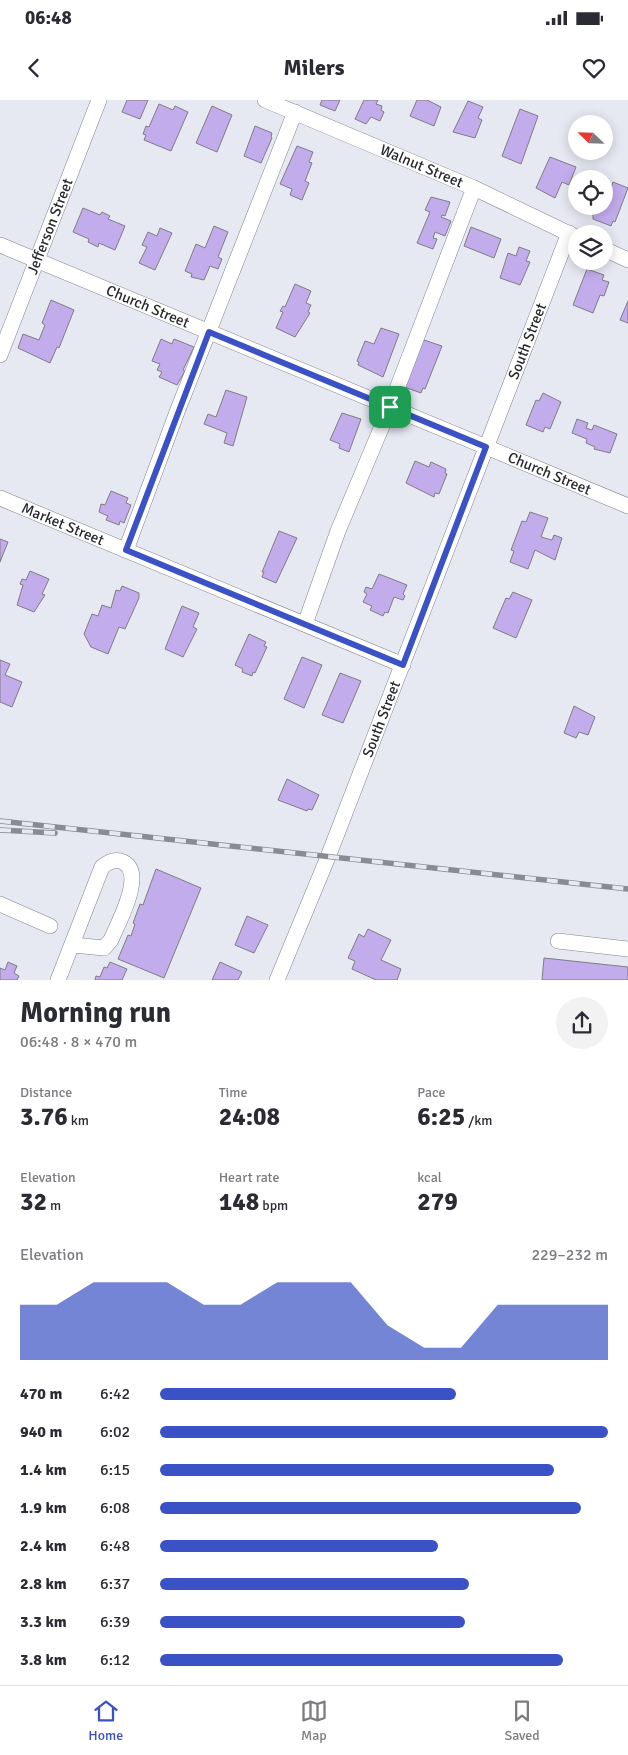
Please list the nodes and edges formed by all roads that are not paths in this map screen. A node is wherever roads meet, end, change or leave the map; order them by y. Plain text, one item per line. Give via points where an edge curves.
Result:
1 (99, 100) edge
2 (265, 100) edge
3 (295, 112) junction
4 (474, 188) junction
5 (568, 233) edge
6 (0, 245) edge
7 (568, 247) edge
8 (613, 253) edge
9 (37, 260) junction
10 (628, 260) edge
11 (209, 332) junction
12 (0, 354) edge
13 (390, 407) junction
14 (486, 447) junction
15 (0, 498) edge
16 (628, 506) edge
17 (126, 550) junction
18 (305, 624) junction
19 (403, 665) junction
20 (0, 904) edge
21 (50, 926) dead end
22 (558, 940) dead end
23 (73, 945) junction
24 (628, 949) edge
25 (58, 980) edge
26 (277, 980) edge

1 - 9 street, Jefferson Street
2 - 3 street, Walnut Street
3 - 4 street, Walnut Street
3 - 11 street
4 - 5 street, Walnut Street
4 - 13 street
6 - 9 street, Church Street
7 - 14 street, South Street
8 - 10 street
9 - 11 street, Church Street
9 - 12 street, Jefferson Street
11 - 13 street, Church Street
11 - 17 street
13 - 14 street, Church Street
13 - 18 street via 338,531
14 - 16 street, Church Street
14 - 19 street, South Street
15 - 17 street, Market Street
17 - 18 street, Market Street
18 - 19 street, Market Street
19 - 26 street, South Street
20 - 21 street
22 - 24 street
23 - 23 street via 102,867 110,861 121,861 133,871 134,882 111,940 104,948
23 - 25 street

